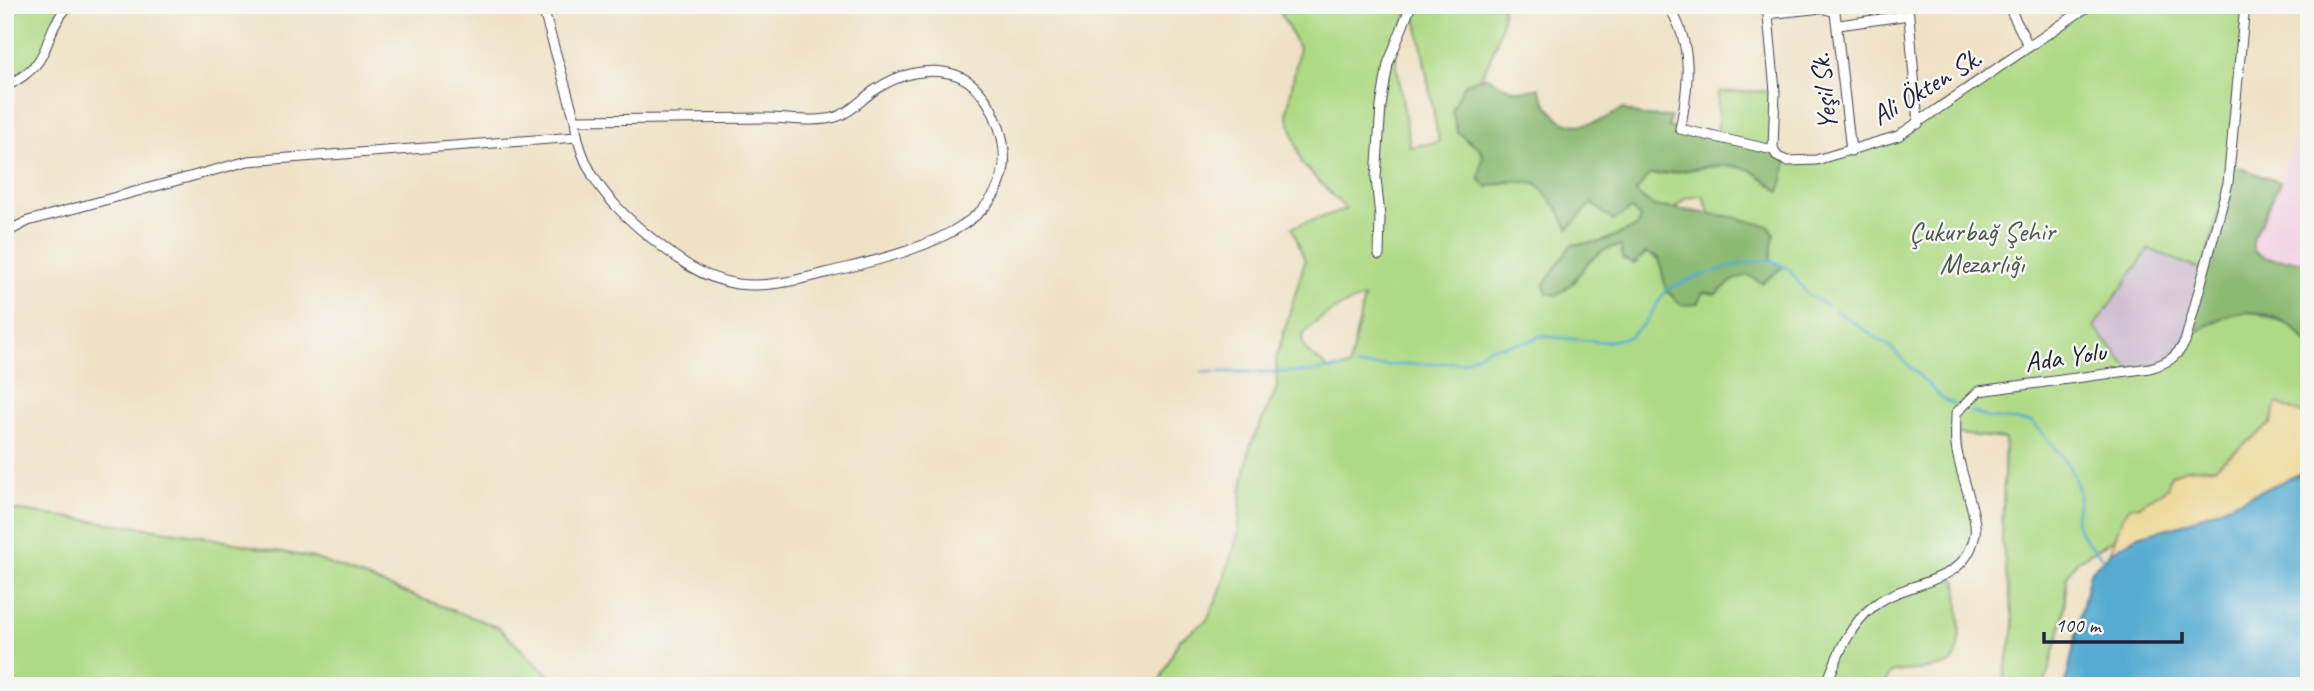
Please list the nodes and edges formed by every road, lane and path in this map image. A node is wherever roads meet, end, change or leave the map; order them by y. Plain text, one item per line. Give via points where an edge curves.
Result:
1 (69, 5) edge
2 (542, 5) edge
3 (1411, 5) edge
4 (1668, 5) edge
5 (2008, 5) edge
6 (2245, 5) edge
7 (2085, 7) edge
8 (1767, 10) edge
9 (1909, 10) edge
10 (1839, 25) junction
11 (2029, 47) junction
12 (5, 87) edge
13 (575, 120) junction
14 (1918, 124) junction
15 (577, 137) junction
16 (1773, 150) junction
17 (1851, 151) junction
18 (5, 233) edge
19 (1379, 255) dead end
20 (1826, 686) edge

1 - 12 street via 58,17 42,60 32,72
2 - 13 street
3 - 19 street via 1388,64 1381,106 1376,178
4 - 16 street, Ali Ökten Sk. via 1688,47 1689,85 1680,129
5 - 11 street
6 - 20 street, Ada Yolu via 2228,183 2179,352 2150,368 1979,391 1956,413 1956,445 1976,532 1968,556 1949,574 1885,598 1861,617
7 - 11 street, Ali Ökten Sk.
8 - 10 street, Yeşil Sk. via 1828,9 1835,12
8 - 16 street via 1775,91
9 - 10 street
9 - 14 street
10 - 17 street, Yeşil Sk.
11 - 14 street, Ali Ökten Sk.
13 - 15 street
13 - 15 street via 835,117 901,76 929,71 956,75 974,88 992,109 1006,151 1003,173 993,192 977,215 953,232 908,253 765,286 737,284 688,268 615,208 593,178
14 - 17 street, Ali Ökten Sk. via 1898,136
15 - 18 street via 248,161 28,221
16 - 17 street, Ali Ökten Sk. via 1778,157 1802,162

